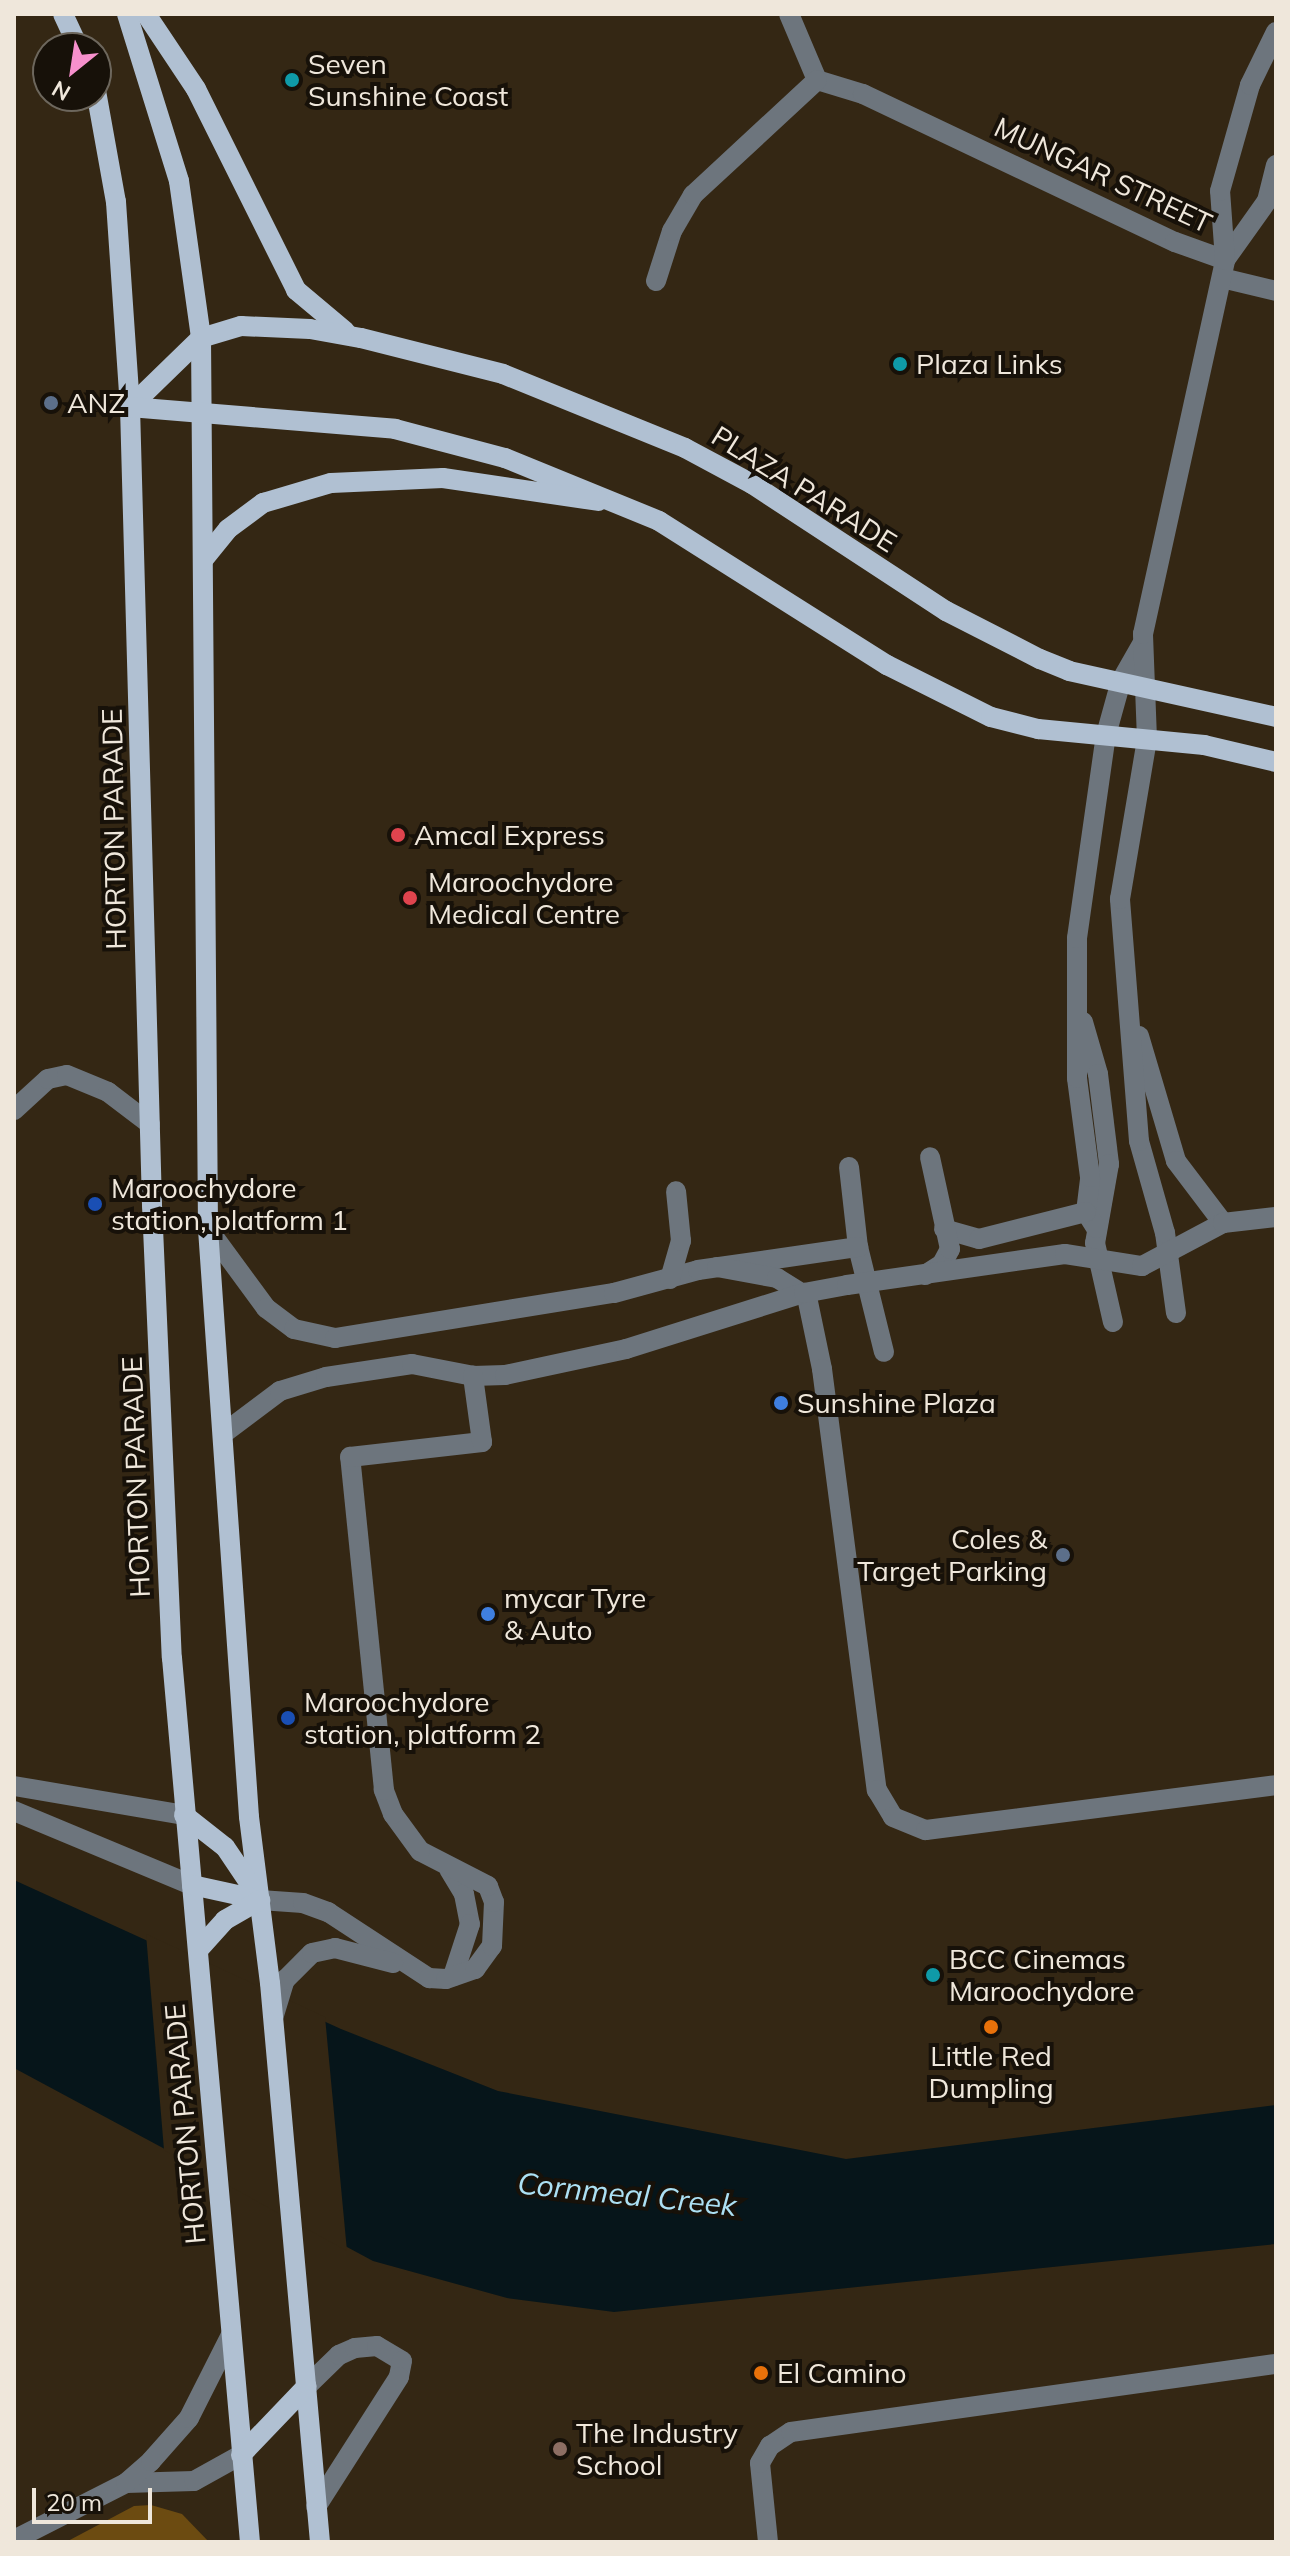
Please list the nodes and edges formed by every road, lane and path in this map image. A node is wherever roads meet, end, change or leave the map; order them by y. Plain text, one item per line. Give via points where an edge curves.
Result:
1 (127, 14) edge
2 (146, 14) edge
3 (789, 14) edge
4 (1276, 32) edge
5 (817, 80) junction
6 (100, 112) edge
7 (1276, 165) edge
8 (1224, 269) junction
9 (656, 281) dead end
10 (1276, 291) edge
11 (201, 338) junction
12 (361, 338) junction
13 (130, 407) junction
14 (201, 414) junction
15 (628, 506) junction
16 (203, 560) junction
17 (1142, 644) junction
18 (1121, 681) junction
19 (1147, 685) junction
20 (1276, 717) edge
21 (1106, 735) junction
22 (1147, 739) junction
23 (1276, 762) edge
24 (1126, 984) junction
25 (14, 1110) edge
26 (150, 1124) junction
27 (930, 1157) dead end
28 (849, 1167) dead end
29 (676, 1191) dead end
30 (1276, 1217) edge
31 (1091, 1220) junction
32 (1223, 1223) junction
33 (208, 1229) junction
34 (944, 1229) junction
35 (858, 1247) junction
36 (1168, 1252) junction
37 (1096, 1258) junction
38 (717, 1267) junction
39 (922, 1276) junction
40 (670, 1279) junction
41 (870, 1283) junction
42 (804, 1293) junction
43 (1176, 1313) dead end
44 (1113, 1322) dead end
45 (884, 1352) dead end
46 (473, 1376) junction
47 (224, 1433) junction
48 (1276, 1785) edge
49 (14, 1786) edge
50 (14, 1811) edge
51 (184, 1815) junction
52 (192, 1885) junction
53 (260, 1900) junction
54 (199, 1951) junction
55 (405, 1966) junction
56 (276, 1985) junction
57 (231, 2335) junction
58 (1276, 2364) edge
59 (307, 2386) junction
60 (241, 2455) junction
61 (126, 2483) junction
62 (316, 2507) junction
63 (14, 2540) edge
64 (250, 2542) edge
65 (320, 2542) edge
66 (768, 2542) edge

1 - 11 main road via 179,181
2 - 12 main road via 196,89 296,290 329,322
3 - 5 street
4 - 8 street via 1250,85 1220,191
5 - 8 street, MUNGAR STREET via 863,94
5 - 9 street via 693,195 672,231
6 - 13 main road, HORTON PARADE via 116,202
7 - 8 street via 1267,201
8 - 10 street, MUNGAR STREET
8 - 17 street
11 - 12 main road, PLAZA PARADE via 222,328 254,326
11 - 13 main road
11 - 14 main road
12 - 18 main road, PLAZA PARADE via 503,374 685,448 752,484 946,611 1051,664
13 - 14 main road
13 - 26 main road, HORTON PARADE
14 - 15 main road via 294,418 432,436 532,466
14 - 16 main road
15 - 16 main road via 443,478 353,480 296,490 263,503 228,529
15 - 21 main road via 711,552 887,665 974,710 1024,726
16 - 33 main road
17 - 18 street
17 - 19 street
18 - 19 main road, PLAZA PARADE
18 - 21 street
19 - 20 main road, PLAZA PARADE
19 - 22 street
21 - 22 main road
21 - 31 street via 1076,953 1077,1078
22 - 23 main road
22 - 24 street via 1120,899
24 - 32 street via 1173,1153 1188,1181
24 - 36 street via 1139,1141
25 - 26 street via 48,1079 67,1075 90,1082
26 - 51 main road, HORTON PARADE via 169,1600
27 - 34 street
28 - 35 street
29 - 40 street via 681,1241
30 - 32 street
31 - 34 street via 979,1239
31 - 37 street
32 - 36 street
33 - 40 street via 266,1308 294,1329 328,1337 614,1293
33 - 47 main road
34 - 39 street via 948,1256
35 - 38 street
35 - 41 street
36 - 37 street via 1132,1267
36 - 43 street
37 - 39 street via 1065,1254
37 - 44 street via 1110,1295
38 - 40 street
38 - 42 street via 777,1278
39 - 41 street
41 - 42 street
41 - 45 street
42 - 46 street via 626,1349 505,1375
42 - 48 street via 822,1369 877,1790 893,1817 926,1830
46 - 47 street via 412,1364 303,1382 272,1396
46 - 55 street via 482,1442 350,1457 384,1790 407,1836 449,1869 464,1894 470,1924 453,1976 425,1977
47 - 53 main road via 248,1807
49 - 51 street
50 - 52 street
51 - 52 main road, HORTON PARADE
51 - 53 main road via 225,1847
52 - 53 main road
52 - 54 main road, HORTON PARADE
53 - 54 main road via 225,1920
53 - 55 street via 303,1903 328,1912
53 - 56 main road
54 - 57 main road, HORTON PARADE
55 - 56 street via 325,1948 302,1960
56 - 59 main road via 274,2025
57 - 60 main road, HORTON PARADE
57 - 61 street via 181,2429
58 - 66 street via 791,2432 770,2446 760,2463
59 - 60 main road
59 - 62 main road
59 - 62 street via 339,2355 355,2348 377,2346 402,2361 399,2377
60 - 61 street via 194,2481
60 - 64 main road, HORTON PARADE
61 - 63 street
62 - 65 main road

